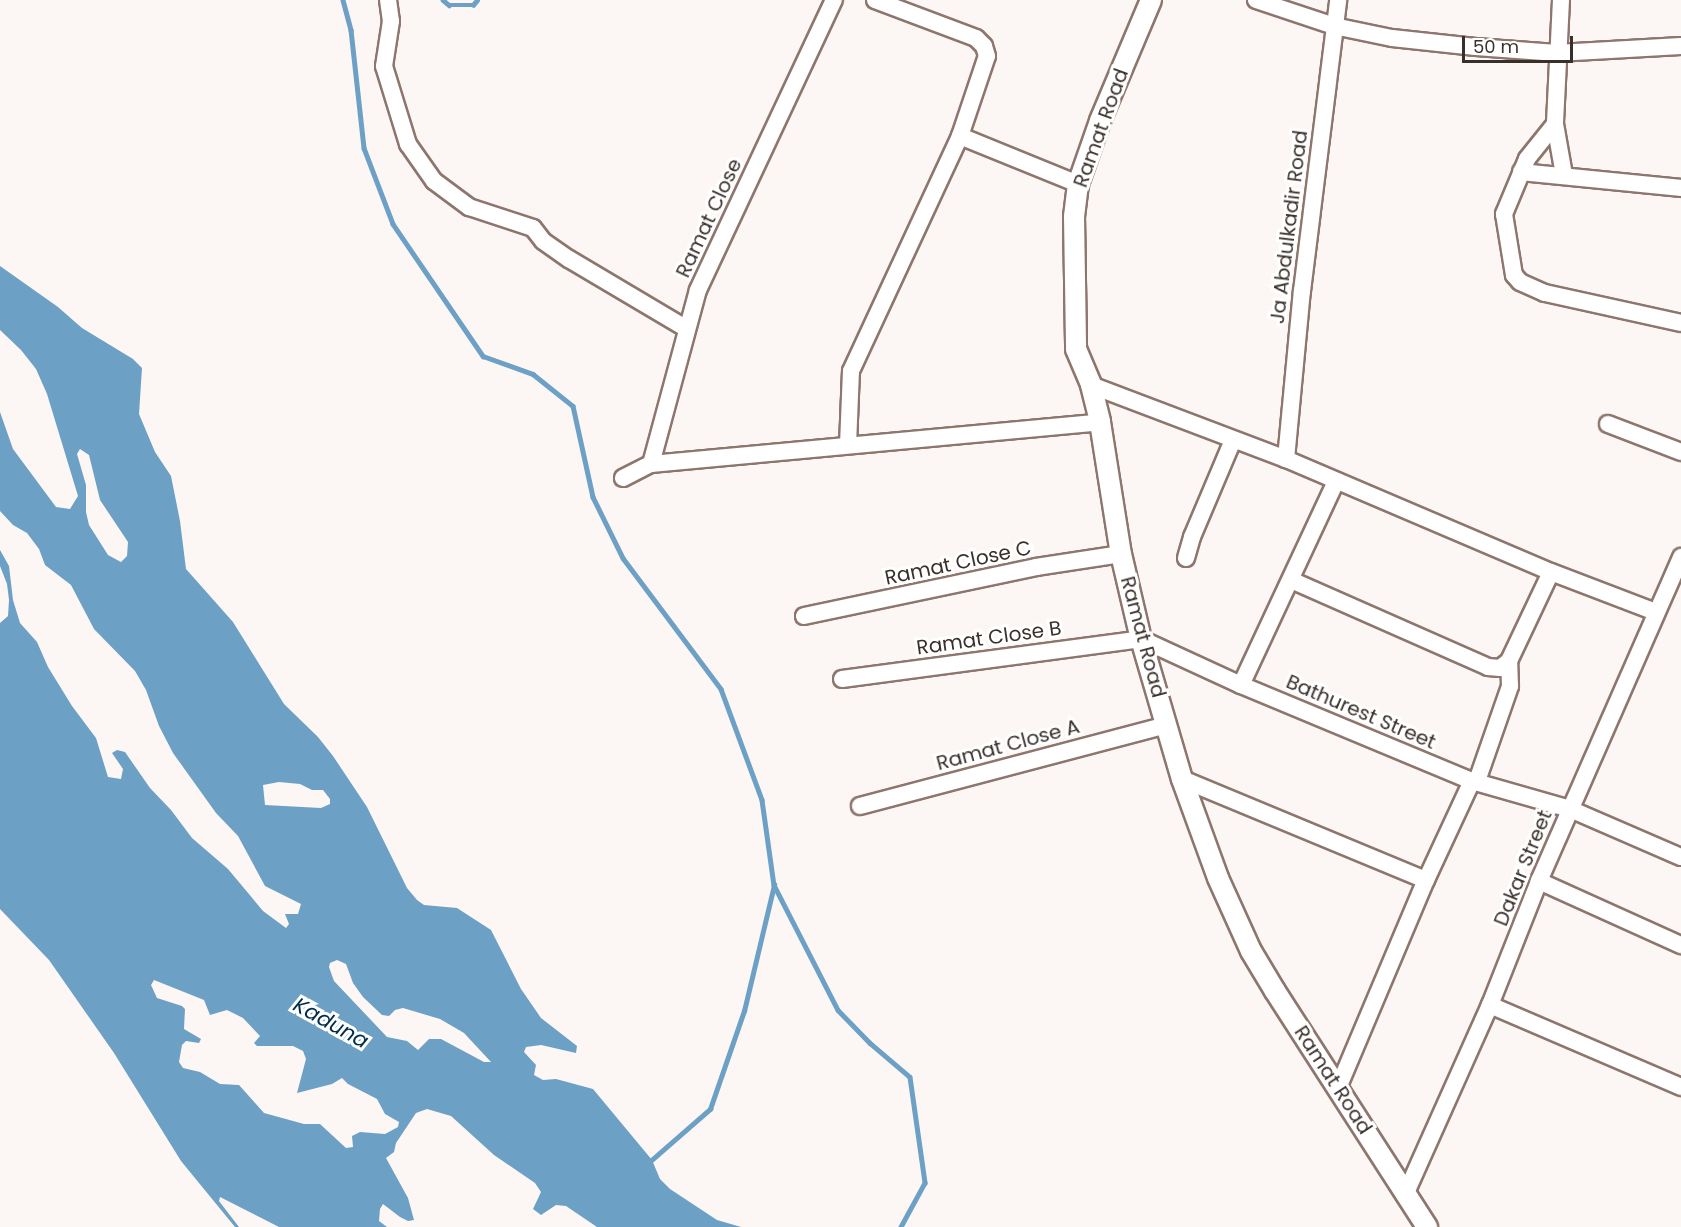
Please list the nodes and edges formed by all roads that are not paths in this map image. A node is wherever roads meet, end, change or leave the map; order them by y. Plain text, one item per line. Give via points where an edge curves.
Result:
1 (388, 0) edge
2 (834, 0) edge
3 (875, 0) edge
4 (1151, 0) edge
5 (1256, 0) edge
6 (1338, 0) edge
7 (1561, 0) edge
8 (1334, 26) junction
9 (1681, 46) edge
10 (1557, 53) junction
11 (1555, 124) junction
12 (960, 136) junction
13 (1521, 172) junction
14 (1564, 175) junction
15 (1078, 184) junction
16 (1681, 188) edge
17 (1681, 323) edge
18 (687, 329) junction
19 (1091, 385) junction
20 (1100, 422) junction
21 (1608, 424) dead end
22 (1233, 440) junction
23 (848, 445) junction
24 (1681, 452) edge
25 (1286, 459) junction
26 (651, 464) junction
27 (623, 478) dead end
28 (1336, 481) junction
29 (1121, 554) junction
30 (1681, 557) edge
31 (1186, 558) dead end
32 (1551, 572) junction
33 (1291, 580) junction
34 (1656, 612) junction
35 (804, 616) dead end
36 (1142, 639) junction
37 (1509, 661) junction
38 (842, 679) dead end
39 (1241, 685) junction
40 (1166, 725) junction
41 (1182, 779) junction
42 (1475, 781) junction
43 (860, 806) dead end
44 (1570, 809) junction
45 (1681, 857) edge
46 (1426, 879) junction
47 (1539, 881) junction
48 (1681, 945) edge
49 (1490, 1005) junction
50 (1681, 1087) edge
51 (1338, 1088) junction
52 (1405, 1195) junction
53 (1426, 1227) edge

1 - 18 street via 391,21 384,66 408,144 434,181 469,207 533,228 543,241 569,259
2 - 18 street, Ramat Close via 698,290
3 - 12 street via 976,38 984,46 987,56
4 - 15 street, Ramat Road
5 - 8 street
6 - 8 street, Ja Abdulkadir Road
7 - 10 street
8 - 10 street via 1392,38
8 - 25 street, Ja Abdulkadir Road
9 - 10 street
10 - 11 street
11 - 13 street
11 - 14 street
12 - 15 street
12 - 23 street via 850,371
13 - 14 street
13 - 17 street via 1504,214 1512,268 1520,282 1545,293
14 - 16 street
15 - 19 street, Ramat Road via 1074,216 1076,349
18 - 26 street, Ramat Close
19 - 20 street, Ramat Road
19 - 22 street
20 - 23 street
20 - 29 street, Ramat Road
21 - 24 street
22 - 25 street
22 - 31 street
23 - 26 street
25 - 28 street
26 - 27 street
28 - 32 street
28 - 33 street
29 - 35 street, Ramat Close C via 1036,567
29 - 36 street, Ramat Road
30 - 34 street, Dakar Street
32 - 34 street
32 - 37 street
33 - 37 street via 1488,667 1500,668
33 - 39 street
34 - 44 street, Dakar Street
36 - 38 street, Ramat Close B
36 - 39 street, Bathurest Street
36 - 40 street, Ramat Road
37 - 42 street via 1510,686
39 - 42 street, Bathurest Street
40 - 41 street, Ramat Road
40 - 43 street, Ramat Close A
41 - 46 street
41 - 51 street, Ramat Road via 1218,878 1251,951
42 - 44 street, Bathurest Street
42 - 46 street
44 - 45 street, Bathurest Street
44 - 47 street, Dakar Street
46 - 51 street
47 - 48 street
47 - 49 street, Dakar Street
49 - 50 street
49 - 52 street, Dakar Street
51 - 52 street, Ramat Road
52 - 53 street, Ramat Road

